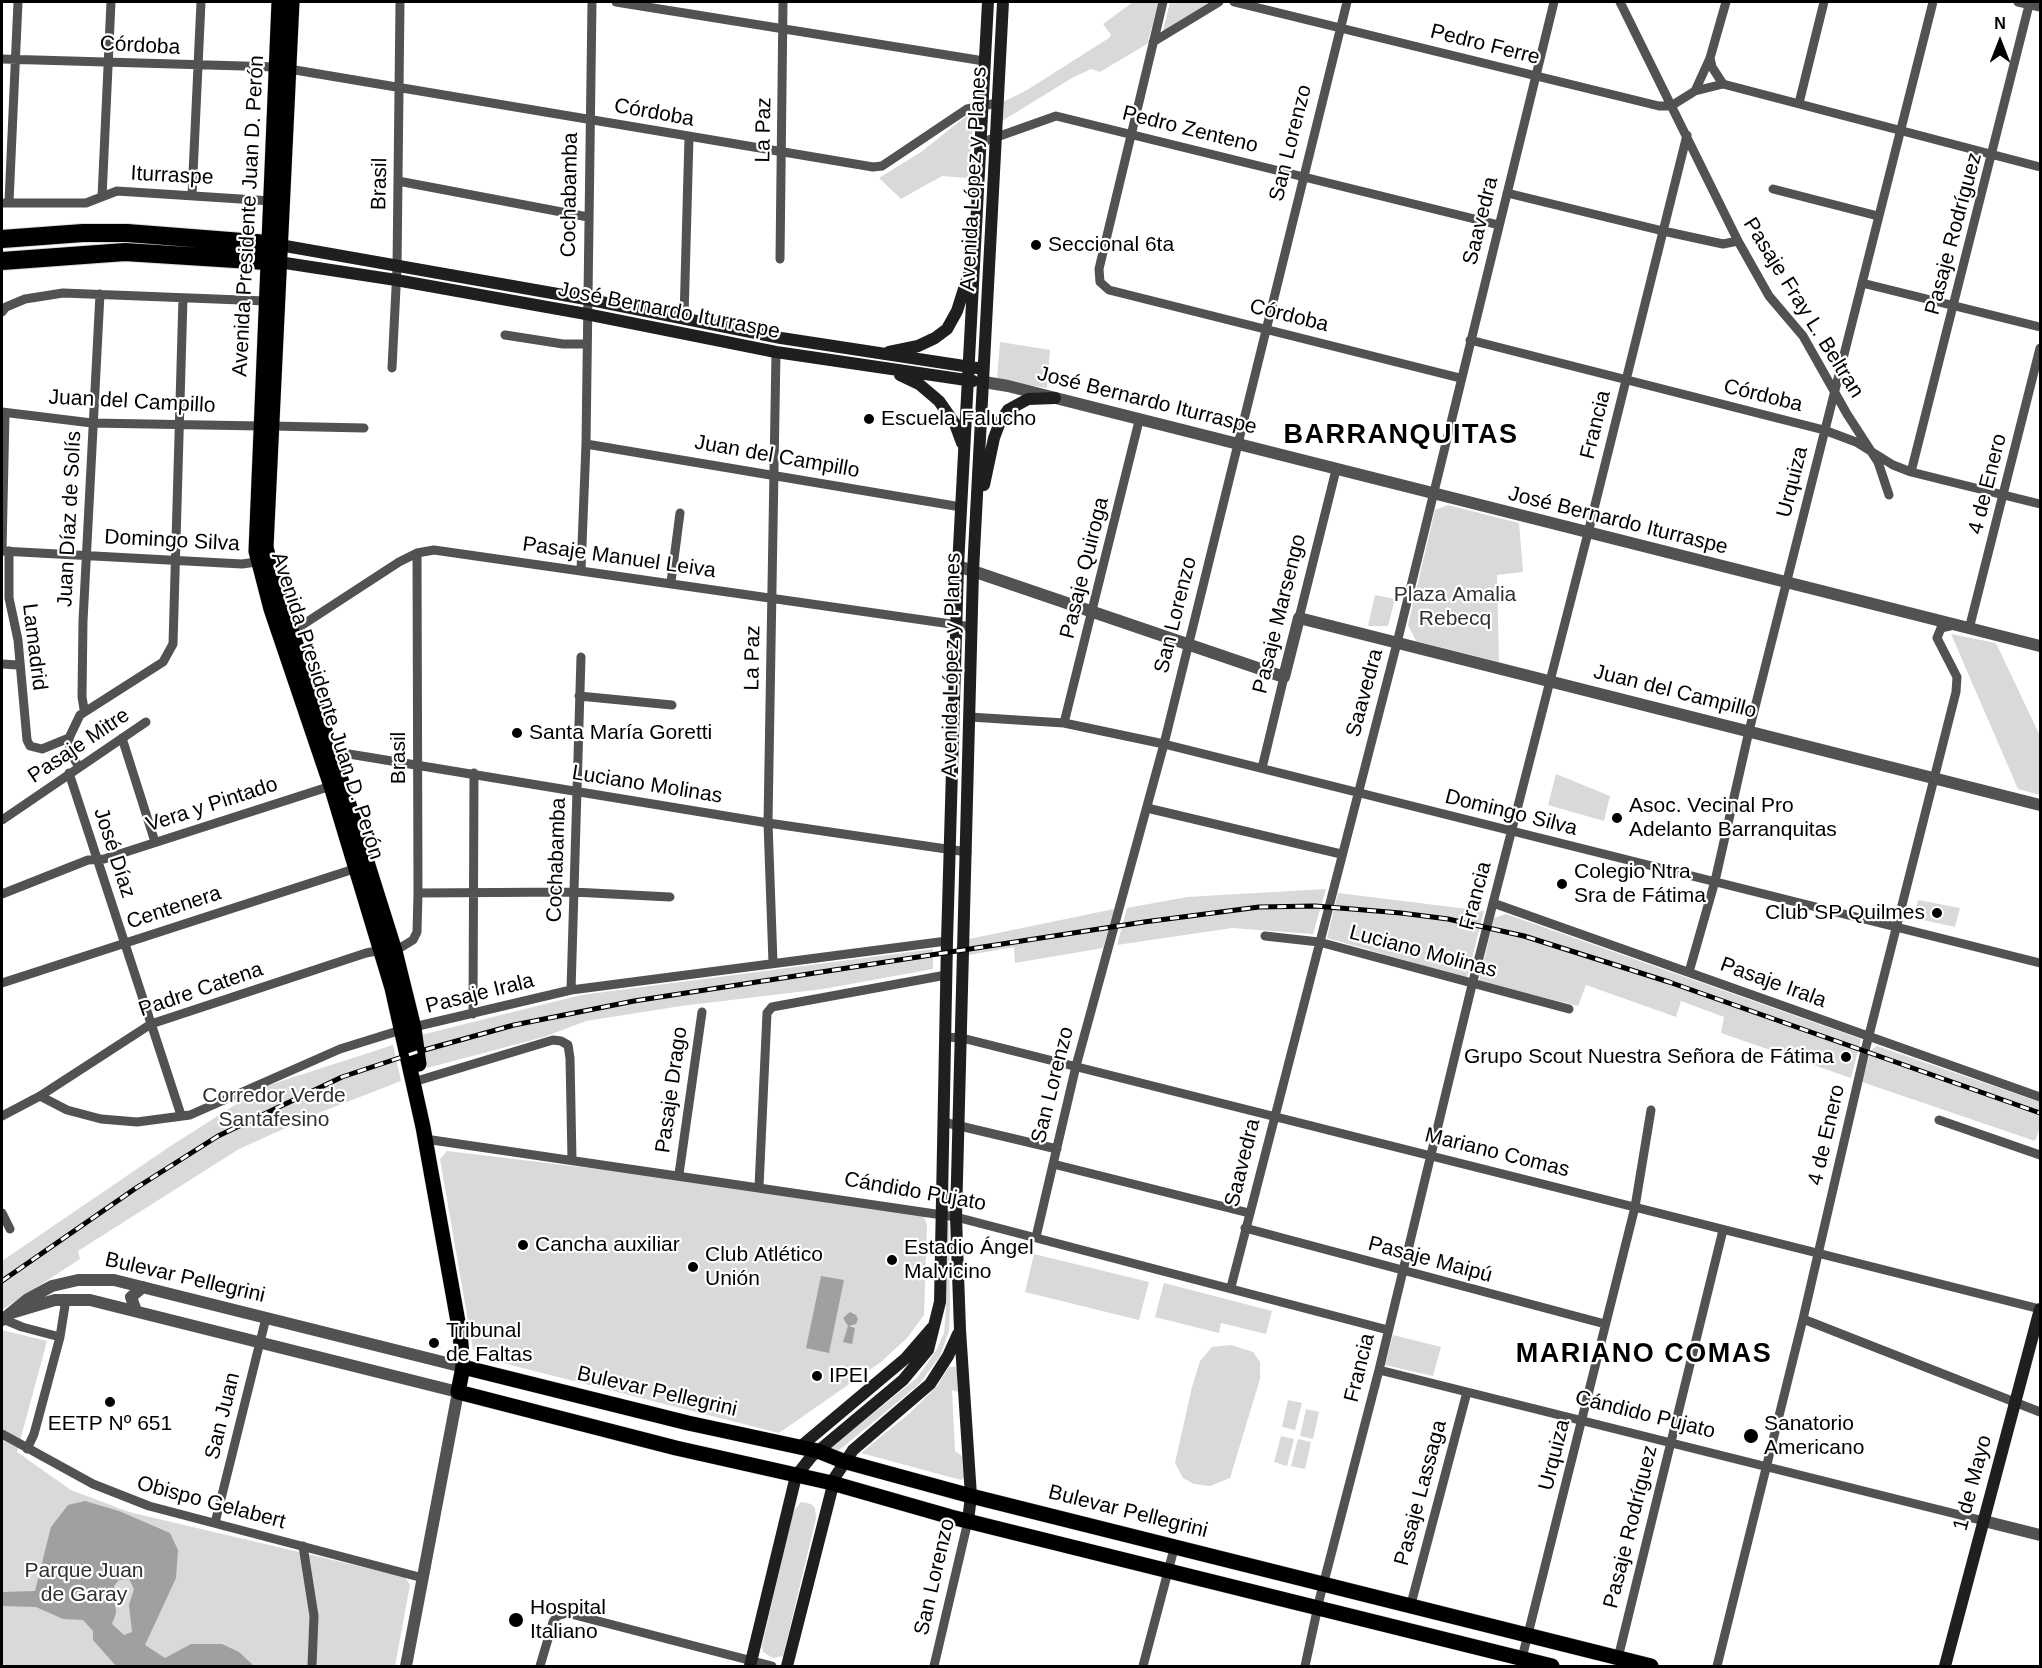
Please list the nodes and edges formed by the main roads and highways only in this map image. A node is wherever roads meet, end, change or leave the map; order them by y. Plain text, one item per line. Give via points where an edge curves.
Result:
1 (279, 2) edge
2 (292, 2) edge
3 (988, 2) edge
4 (1003, 2) edge
5 (283, 68) junction
6 (2, 240) edge
7 (975, 240) junction
8 (273, 253) junction
9 (2, 261) edge
10 (396, 274) junction
11 (863, 358) junction
12 (984, 369) junction
13 (969, 374) junction
14 (984, 382) junction
15 (1055, 398) road end
16 (266, 426) junction
17 (964, 454) junction
18 (975, 536) junction
19 (329, 759) junction
20 (389, 950) junction
21 (407, 1029) junction
22 (424, 1133) junction
23 (2040, 1309) edge
24 (936, 1322) junction
25 (960, 1330) junction
26 (462, 1367) junction
27 (458, 1392) joint
28 (666, 1417) junction
29 (688, 1423) junction
30 (655, 1443) junction
31 (800, 1447) junction
32 (676, 1448) junction
33 (818, 1451) junction
34 (843, 1461) junction
35 (796, 1476) junction
36 (832, 1484) junction
37 (971, 1496) junction
38 (968, 1521) junction
39 (1521, 1663) edge
40 (751, 1664) edge
41 (787, 1666) edge
42 (1552, 1666) edge
43 (1651, 1666) edge
44 (1945, 1666) edge

1 - 5 main road, Avenida Presidente Juan D. Perón
2 - 5 main road, Avenida Presidente Juan D. Perón
3 - 7 main road, Avenida López y Planes
4 - 12 main road, Avenida López y Planes
5 - 8 main road, Avenida Presidente Juan D. Perón
5 - 8 main road, Avenida Presidente Juan D. Perón via 271,201
6 - 8 highway via 127,233
7 - 11 main road via 964,292 947,329 918,346
7 - 13 main road, Avenida López y Planes
8 - 9 highway via 125,252
8 - 10 main road, José Bernardo Iturraspe
8 - 16 main road, Avenida Presidente Juan D. Perón
8 - 16 main road, Avenida Presidente Juan D. Perón via 266,300
10 - 11 main road, José Bernardo Iturraspe via 586,299
10 - 11 main road, José Bernardo Iturraspe via 776,352
11 - 13 main road, José Bernardo Iturraspe
11 - 17 main road via 909,378 933,394 955,424
12 - 13 main road, José Bernardo Iturraspe
12 - 14 main road, Avenida López y Planes
13 - 14 main road, José Bernardo Iturraspe
13 - 17 main road, Avenida López y Planes
14 - 18 main road, Avenida López y Planes
15 - 18 main road via 1023,400 1000,422
16 - 19 main road, Avenida Presidente Juan D. Perón via 255,523 263,561
17 - 24 main road, Avenida López y Planes via 946,975 941,1272
18 - 25 main road, Avenida López y Planes via 956,1217
19 - 20 main road, Avenida Presidente Juan D. Perón
19 - 20 main road, Avenida Presidente Juan D. Perón via 331,786
20 - 21 main road, Avenida Presidente Juan D. Perón
21 - 22 main road, Avenida Presidente Juan D. Perón
21 - 22 main road, Avenida Presidente Juan D. Perón via 420,1080
22 - 26 main road, Avenida Presidente Juan D. Perón via 460,1333
23 - 44 main road, 1 de Mayo
24 - 31 main road via 906,1358
24 - 33 main road, Avenida López y Planes via 928,1350 903,1380
25 - 34 main road, Avenida López y Planes via 930,1384
25 - 37 main road, Avenida López y Planes
26 - 27 main road, Avenida Presidente Juan D. Perón
26 - 28 main road, Bulevar Pellegrini
27 - 30 main road, Bulevar Pellegrini
28 - 29 main road, Bulevar Pellegrini
28 - 30 main road
29 - 31 main road, Bulevar Pellegrini
29 - 32 main road
30 - 32 main road, Bulevar Pellegrini
31 - 33 main road, Bulevar Pellegrini
32 - 35 main road, Bulevar Pellegrini
33 - 34 main road, Bulevar Pellegrini
33 - 35 main road, Avenida López y Planes
34 - 36 main road
34 - 37 main road, Bulevar Pellegrini
35 - 36 main road, Bulevar Pellegrini
35 - 40 main road
36 - 38 main road, Bulevar Pellegrini
36 - 41 main road
37 - 38 main road, San Lorenzo
37 - 43 main road, Bulevar Pellegrini
38 - 39 main road, Bulevar Pellegrini via 1318,1607
39 - 42 main road, Bulevar Pellegrini

